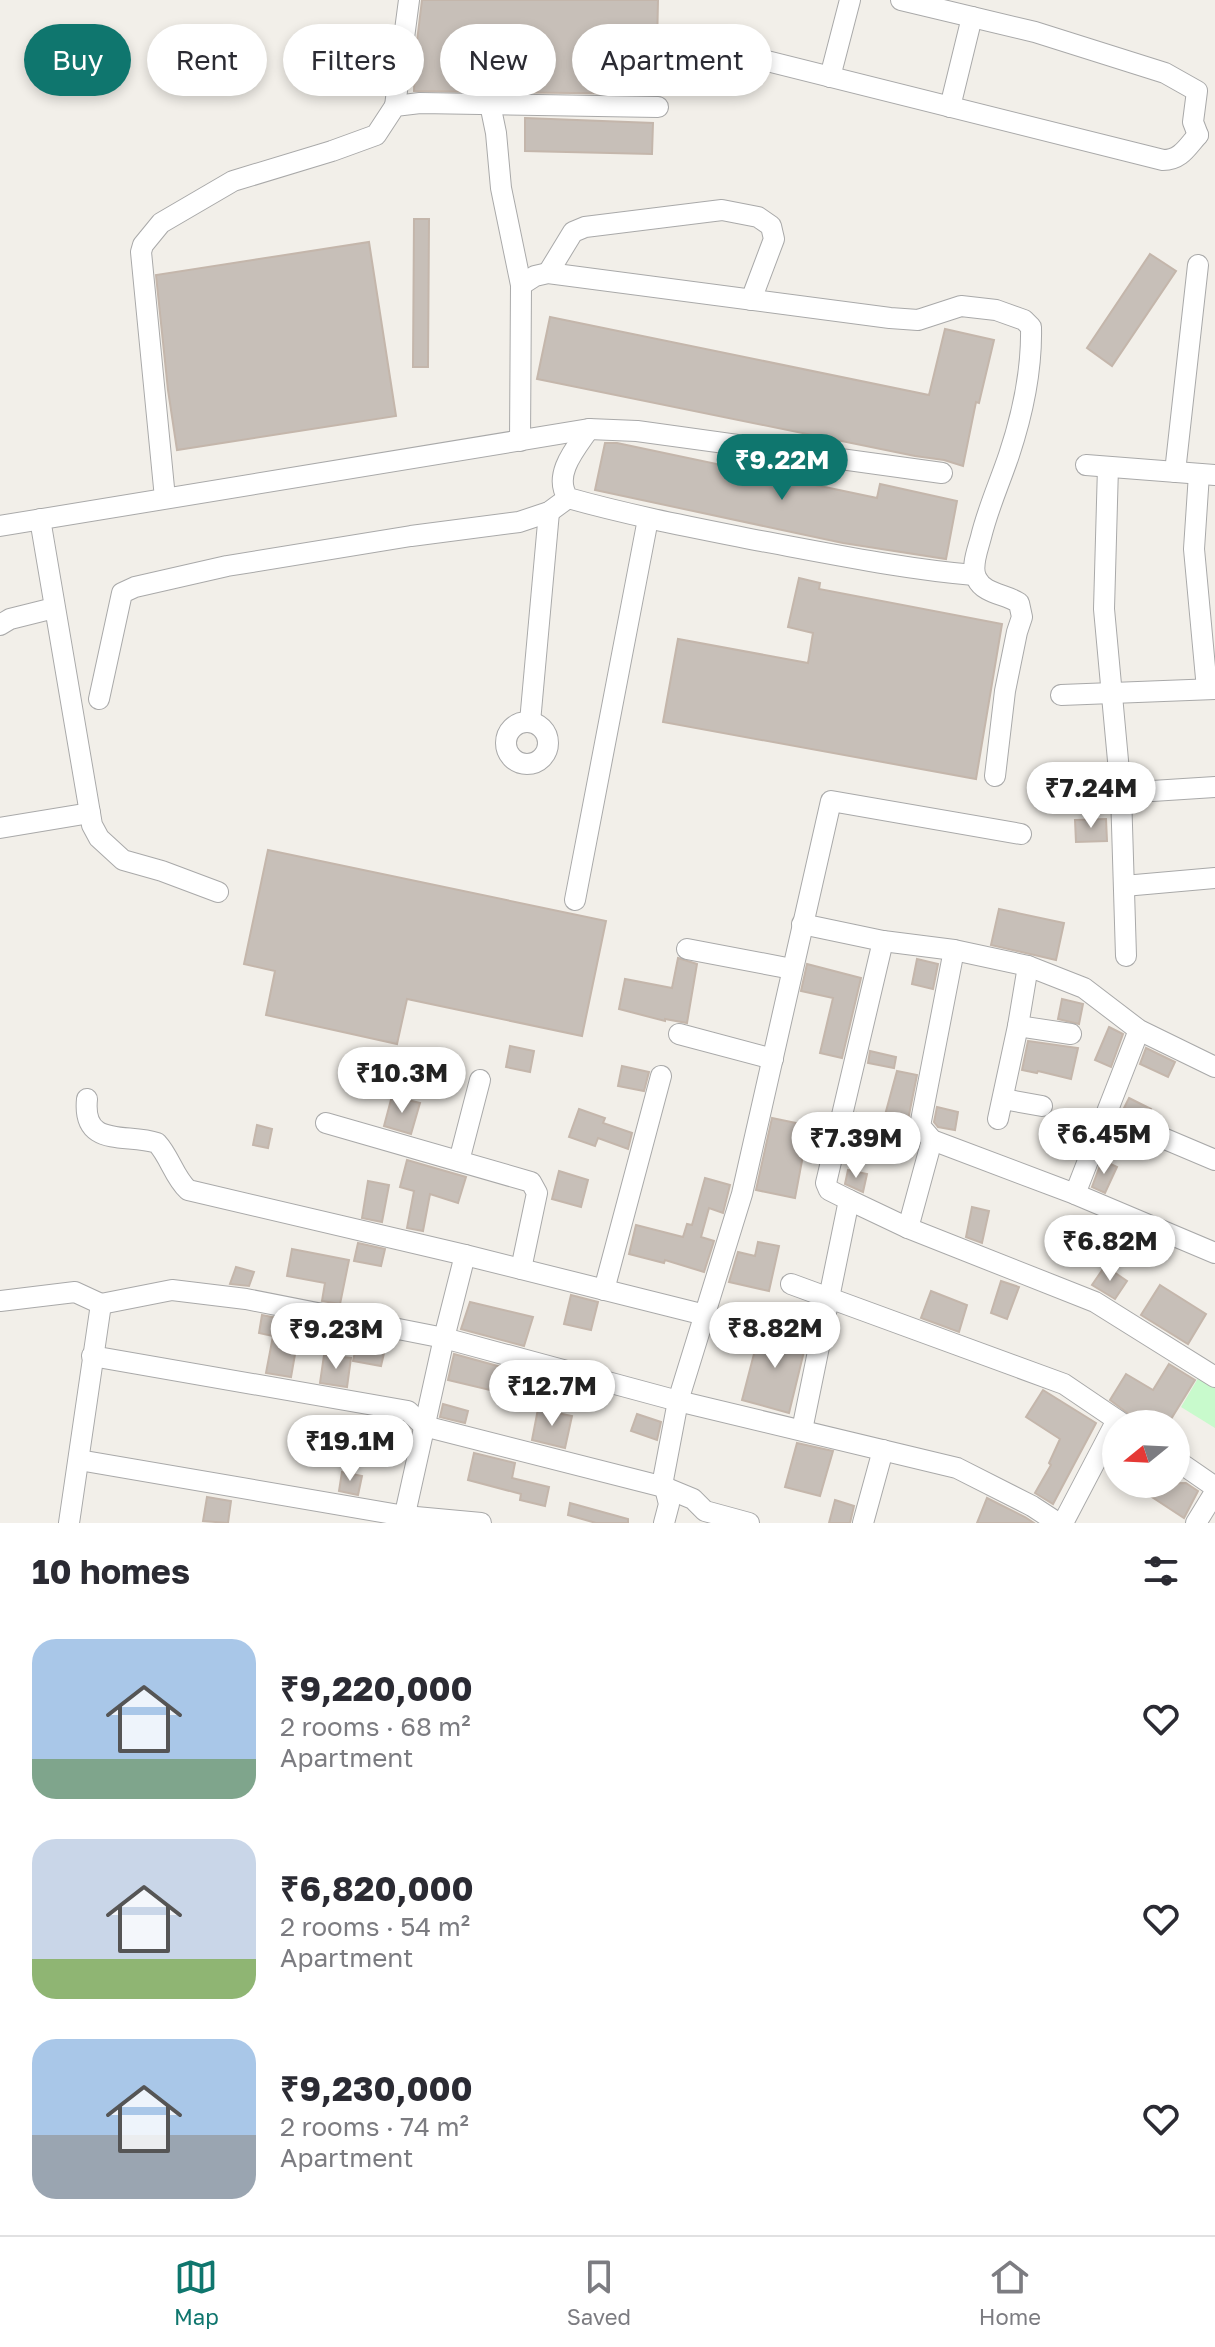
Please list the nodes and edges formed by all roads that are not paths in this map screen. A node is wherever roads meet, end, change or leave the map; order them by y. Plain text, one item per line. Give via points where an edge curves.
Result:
1 (409, 0) edge
2 (850, 0) edge
3 (901, 0) edge
4 (972, 17) junction
5 (772, 62) edge
6 (830, 77) junction
7 (490, 104) junction
8 (395, 106) junction
9 (658, 107) dead end
10 (950, 107) junction
11 (1206, 137) edge
12 (1198, 265) dead end
13 (548, 273) junction
14 (521, 285) junction
15 (751, 300) junction
16 (589, 429) junction
17 (520, 441) junction
18 (1086, 465) dead end
19 (1108, 467) junction
20 (1175, 472) junction
21 (942, 473) dead end
22 (1207, 475) edge
23 (165, 498) junction
24 (568, 498) junction
25 (549, 512) junction
26 (40, 519) junction
27 (648, 519) junction
28 (0, 526) edge
29 (974, 575) junction
30 (54, 608) junction
31 (0, 625) edge
32 (1211, 689) edge
33 (1112, 693) junction
34 (1061, 695) dead end
35 (99, 699) dead end
36 (530, 722) dead end
37 (995, 776) dead end
38 (1215, 787) edge
39 (1121, 793) junction
40 (90, 813) junction
41 (0, 828) edge
42 (1021, 834) dead end
43 (1215, 878) edge
44 (1124, 886) junction
45 (218, 892) dead end
46 (575, 900) dead end
47 (802, 924) junction
48 (883, 941) junction
49 (687, 949) dead end
50 (954, 950) junction
51 (1126, 956) dead end
52 (1028, 966) junction
53 (792, 969) junction
54 (1018, 1026) junction
55 (1139, 1030) junction
56 (679, 1034) dead end
57 (1071, 1034) dead end
58 (773, 1059) junction
59 (1215, 1067) edge
60 (661, 1076) dead end
61 (480, 1080) dead end
62 (87, 1099) dead end
63 (1003, 1099) junction
64 (1042, 1106) dead end
65 (1106, 1114) junction
66 (998, 1119) dead end
67 (326, 1123) dead end
68 (932, 1140) junction
69 (1215, 1160) edge
70 (459, 1161) junction
71 (1075, 1194) junction
72 (849, 1200) junction
73 (908, 1228) junction
74 (1215, 1253) edge
75 (465, 1255) junction
76 (521, 1269) junction
77 (791, 1284) dead end
78 (604, 1290) junction
79 (831, 1298) junction
80 (0, 1301) edge
81 (101, 1304) junction
82 (705, 1315) junction
83 (444, 1338) junction
84 (92, 1356) junction
85 (1215, 1377) edge
86 (678, 1401) junction
87 (1102, 1410) edge
88 (424, 1426) junction
89 (802, 1430) junction
90 (883, 1450) junction
91 (1102, 1453) edge
92 (79, 1460) junction
93 (1190, 1470) edge
94 (664, 1487) junction
95 (1215, 1489) edge
96 (1030, 1514) edge
97 (404, 1519) edge
98 (69, 1523) edge
99 (481, 1523) edge
100 (664, 1523) edge
101 (749, 1523) edge
102 (863, 1523) edge
103 (1061, 1523) edge
104 (1196, 1523) edge

1 - 8 street
2 - 6 street
3 - 4 street
4 - 10 street
4 - 11 street via 1178,79 1197,91 1193,122
5 - 6 street
6 - 10 street
7 - 8 street
7 - 9 street
7 - 14 street
8 - 23 street via 376,135 233,181 161,223 143,245
10 - 11 street via 1163,160 1173,160
12 - 20 street
13 - 14 street
13 - 15 street
13 - 15 street via 573,232 585,227 722,210 758,217 771,226 774,239
14 - 17 street
15 - 29 street via 918,320 961,306 984,308 1031,327 1027,387 986,516
16 - 17 street
16 - 21 street
16 - 24 street via 563,474
17 - 23 street
18 - 19 street
19 - 20 street
19 - 33 street via 1104,609
20 - 22 street
22 - 32 street via 1194,549
23 - 26 street
24 - 25 street
24 - 27 street
25 - 35 street via 519,522 258,561 135,587 122,593
25 - 36 street
26 - 28 street
26 - 30 street
27 - 29 street
27 - 46 street
29 - 37 street via 991,591 1019,603 1022,617 1005,691
30 - 31 street
30 - 40 street
32 - 33 street
33 - 34 street
33 - 39 street
38 - 39 street
39 - 44 street
40 - 41 street
40 - 45 street via 99,838 123,860
42 - 47 street via 831,801
43 - 44 street
44 - 51 street
47 - 48 street
47 - 53 street
48 - 50 street
48 - 72 street via 826,1183
49 - 53 street
50 - 52 street
50 - 68 street via 920,1126
52 - 54 street
52 - 55 street via 1084,988
53 - 58 street
54 - 57 street
54 - 63 street
55 - 59 street
55 - 65 street
56 - 58 street
58 - 82 street via 742,1194
60 - 78 street
61 - 70 street
62 - 75 street via 85,1113 93,1130 157,1143 188,1190
63 - 64 street
63 - 66 street
65 - 69 street
65 - 71 street
67 - 70 street
68 - 71 street
68 - 73 street
70 - 76 street via 535,1187
71 - 74 street
72 - 73 street
72 - 79 street
73 - 85 street via 1095,1302
75 - 76 street
75 - 83 street
76 - 78 street
77 - 79 street
78 - 82 street
79 - 87 street via 1064,1384
79 - 89 street
80 - 81 street via 75,1292
81 - 83 street via 172,1290
81 - 84 street
82 - 86 street
83 - 86 street
83 - 88 street
84 - 88 street via 408,1411
84 - 92 street
86 - 89 street
86 - 94 street
88 - 94 street
88 - 97 street
89 - 90 street
90 - 96 street via 957,1468
90 - 102 street
91 - 103 street
92 - 97 street
92 - 98 street
93 - 95 street
94 - 100 street via 669,1504
94 - 101 street via 693,1499 705,1511
95 - 104 street
96 - 103 street
97 - 99 street

